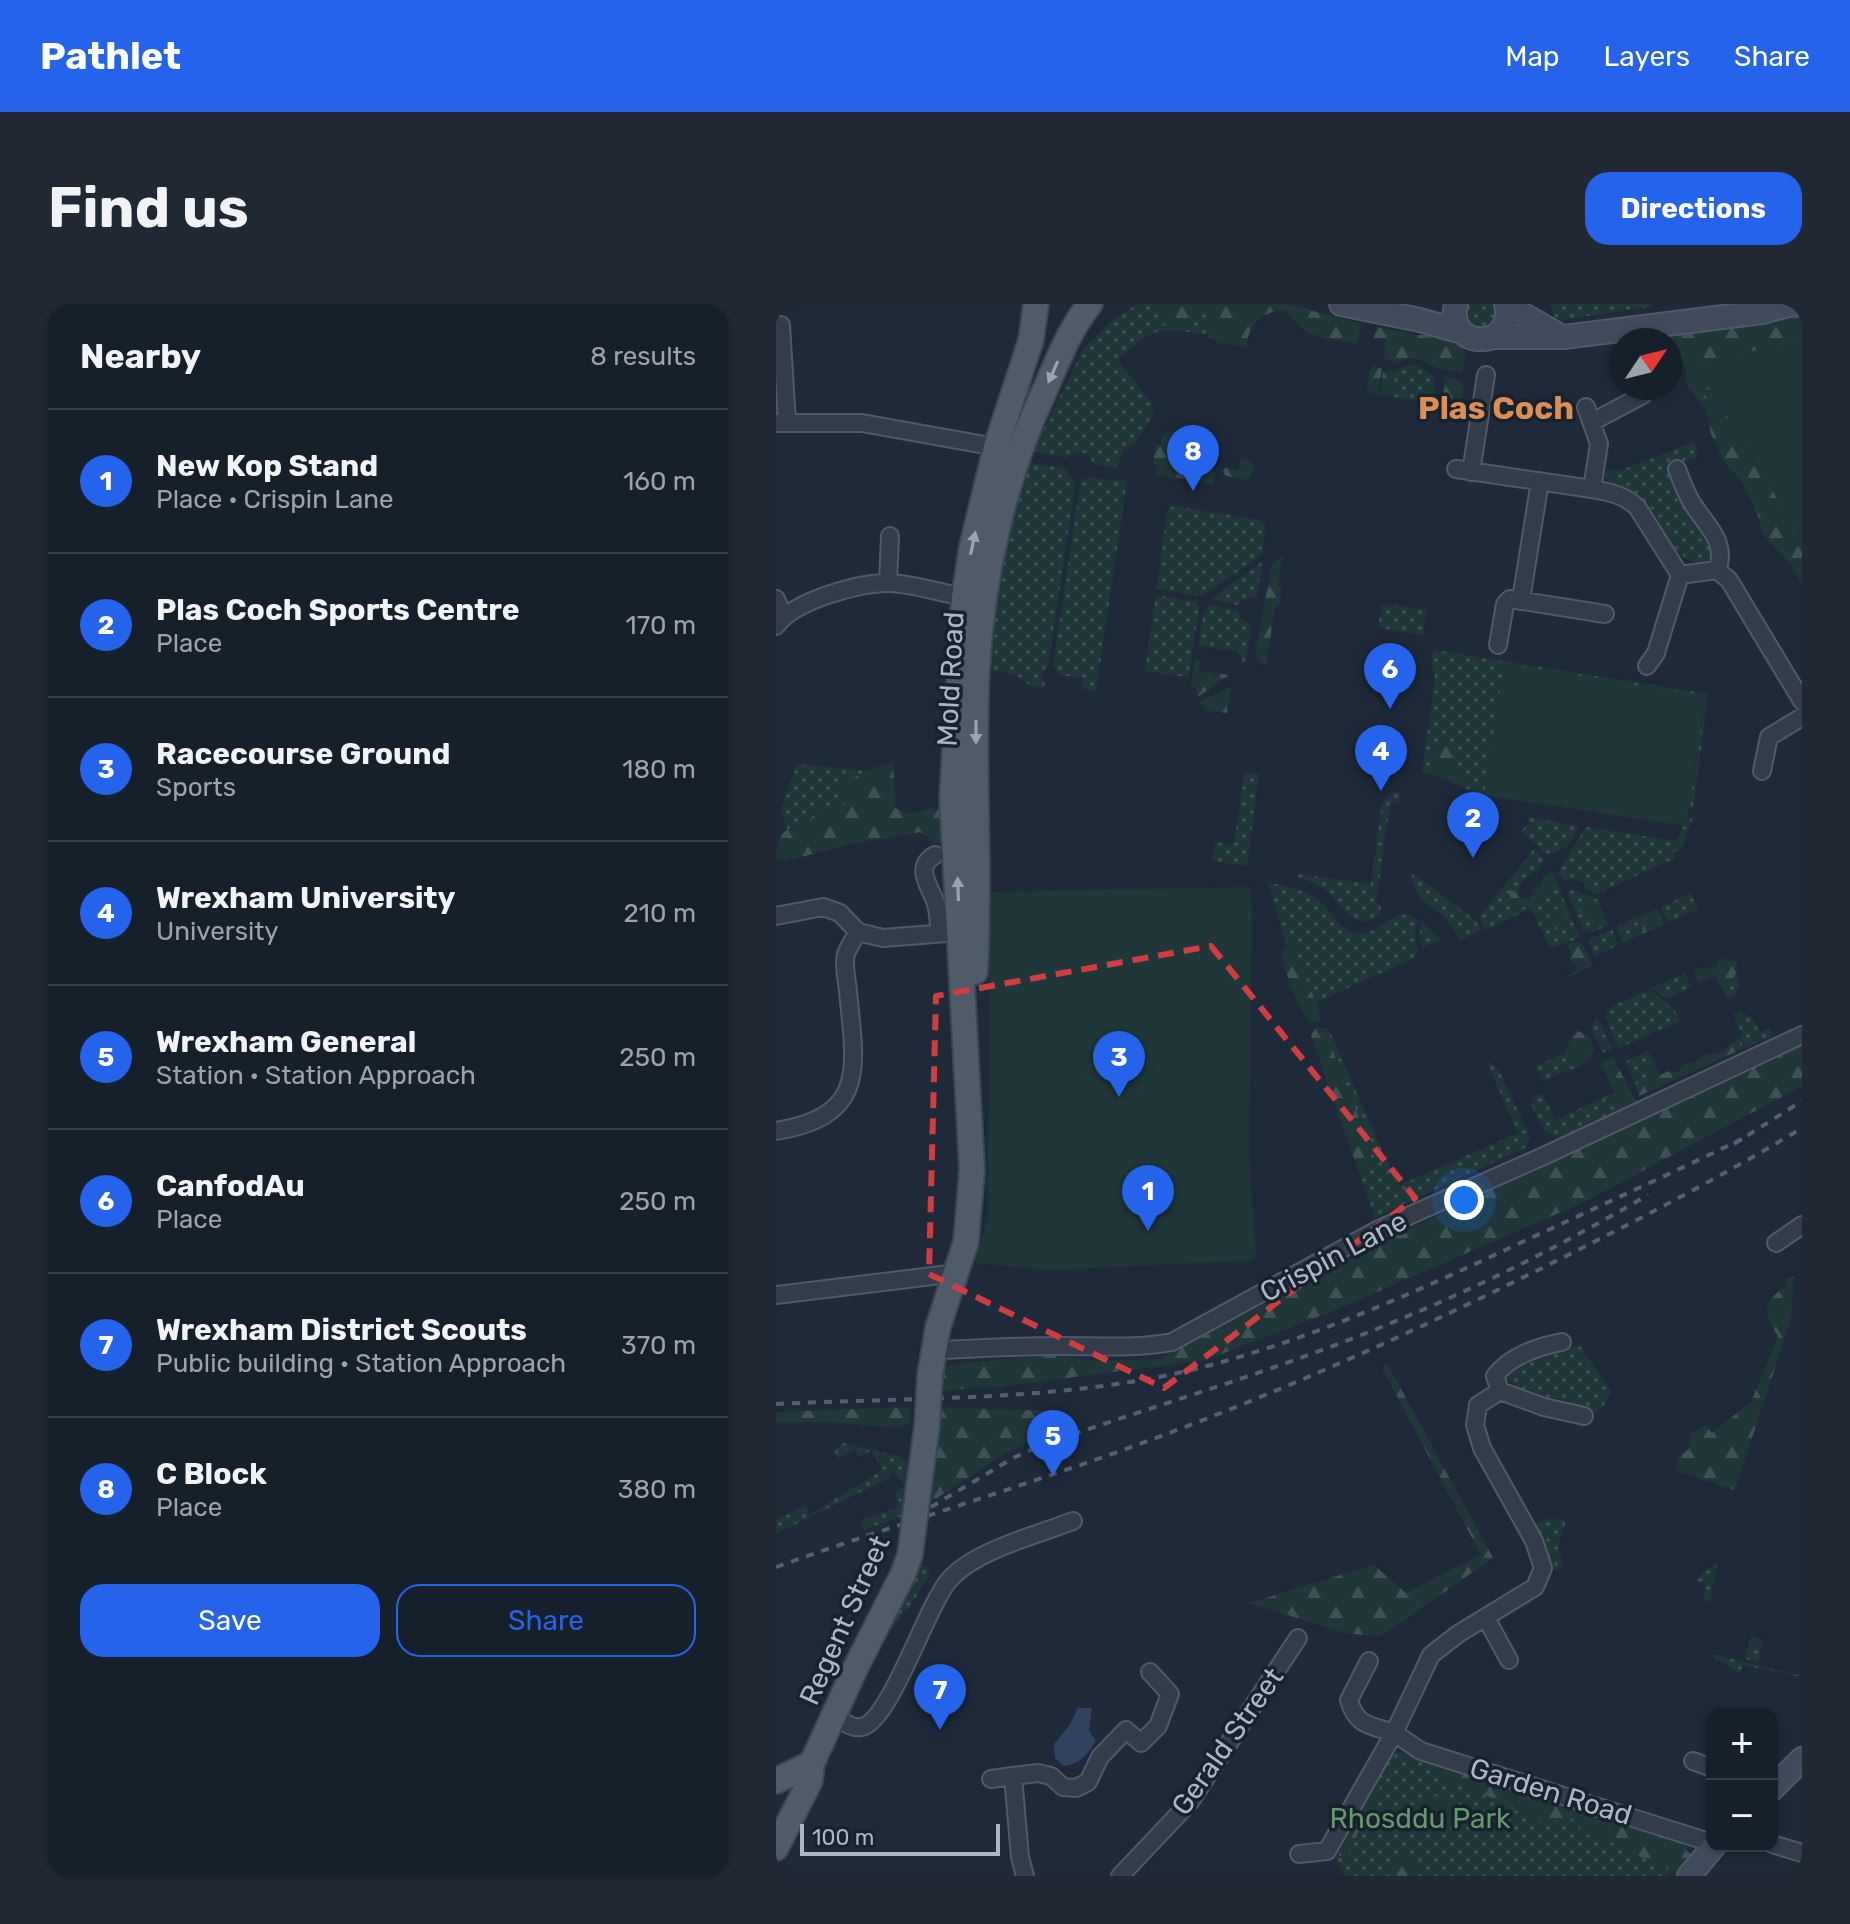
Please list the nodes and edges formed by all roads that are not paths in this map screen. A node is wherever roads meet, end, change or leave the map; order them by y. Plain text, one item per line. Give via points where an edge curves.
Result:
1 (1036, 304) edge
2 (1090, 304) edge
3 (1341, 304) edge
4 (1454, 304) edge
5 (1506, 304) edge
6 (1793, 304) edge
7 (1420, 320) junction
8 (781, 325) dead end
9 (1462, 332) junction
10 (1493, 337) junction
11 (1564, 337) junction
12 (1486, 375) dead end
13 (1629, 400) edge
14 (782, 423) edge
15 (1007, 450) junction
16 (1677, 469) dead end
17 (1540, 481) junction
18 (1592, 489) junction
19 (890, 536) dead end
20 (1717, 570) junction
21 (1680, 575) junction
22 (888, 583) junction
23 (776, 599) edge
24 (974, 599) junction
25 (1521, 600) junction
26 (1605, 614) dead end
27 (779, 621) edge
28 (1498, 645) dead end
29 (1657, 659) dead end
30 (1802, 701) edge
31 (1802, 717) edge
32 (1762, 771) dead end
33 (935, 855) dead end
34 (776, 916) edge
35 (858, 932) junction
36 (959, 932) junction
37 (1802, 1035) edge
38 (776, 1131) edge
39 (1802, 1225) edge
40 (1776, 1243) dead end
41 (957, 1273) junction
42 (776, 1295) edge
43 (944, 1310) joint
44 (1562, 1342) dead end
45 (932, 1364) junction
46 (1500, 1391) junction
47 (1584, 1416) dead end
48 (1073, 1521) dead end
49 (1486, 1618) junction
50 (1298, 1638) dead end
51 (1510, 1660) dead end
52 (1369, 1661) dead end
53 (1150, 1672) dead end
54 (834, 1716) junction
55 (1394, 1733) junction
56 (1802, 1759) edge
57 (1693, 1761) dead end
58 (812, 1763) junction
59 (1706, 1766) edge
60 (1013, 1776) junction
61 (991, 1779) dead end
62 (776, 1781) edge
63 (1778, 1783) edge
64 (776, 1801) edge
65 (779, 1841) edge
66 (1706, 1843) edge
67 (1778, 1846) edge
68 (1708, 1852) edge
69 (1802, 1853) edge
70 (1299, 1854) dead end
71 (1025, 1876) edge
72 (1120, 1876) edge
73 (1689, 1876) edge

1 - 15 main road, Mold Road
2 -> 15 main road, Mold Road via 1073,325
3 - 7 main road
4 - 7 main road
4 - 9 main road
5 - 10 main road via 1504,327
5 - 11 main road
6 - 11 main road
7 - 9 main road
8 - 14 street
9 - 10 main road via 1477,339
10 - 11 main road
12 - 17 street via 1464,470
13 - 18 street via 1589,414 1599,444
14 - 15 street via 862,423
15 - 24 main road, Mold Road via 1004,503
16 - 20 street via 1691,502 1713,530 1719,546
17 - 18 street
17 - 25 street
18 - 21 street via 1623,497 1637,507
19 - 22 street
20 - 21 street
20 - 30 street via 1734,587
21 - 29 street
22 - 24 street
22 - 27 street via 813,600
23 - 27 street
24 - 36 main road, Mold Road
25 - 26 street
25 - 28 street via 1506,601
31 - 32 street via 1769,737
33 - 36 street via 923,870 925,883
34 - 35 street via 823,907 840,913
35 - 36 street via 883,938
35 - 38 street via 845,956 855,1067 848,1091 833,1110 804,1126
36 - 41 main road, Mold Road via 972,1169 966,1242
37 - 45 street, Crispin Lane via 1377,1230 1172,1342 1116,1348 960,1349
39 - 40 street
41 - 42 street
41 - 43 main road, Mold Road
43 - 45 main road, Regent Street
44 - 46 street via 1541,1345 1500,1369 1495,1376
45 - 54 main road, Regent Street, bridge via 910,1555
46 - 47 street
46 - 49 street via 1471,1402 1475,1425 1543,1568 1535,1587
48 - 54 street via 977,1559 949,1580 874,1720 854,1727
49 - 51 street
49 - 55 street via 1431,1655
50 - 72 street, Gerald Street via 1190,1802
52 - 55 street, Garden Road via 1349,1700 1353,1714 1362,1723
53 - 60 street via 1170,1694 1158,1726 1141,1743 1126,1730 1100,1757 1088,1782 1076,1788 1038,1773
54 - 58 main road, Regent Street
55 - 66 street, Garden Road via 1421,1751
55 - 70 street via 1327,1851
56 - 63 main road
57 - 59 street
58 - 62 main road
58 - 65 main road, Regent Street via 810,1781
60 - 61 street
60 - 71 street
64 - 65 main road
67 - 69 street
68 - 73 main road

